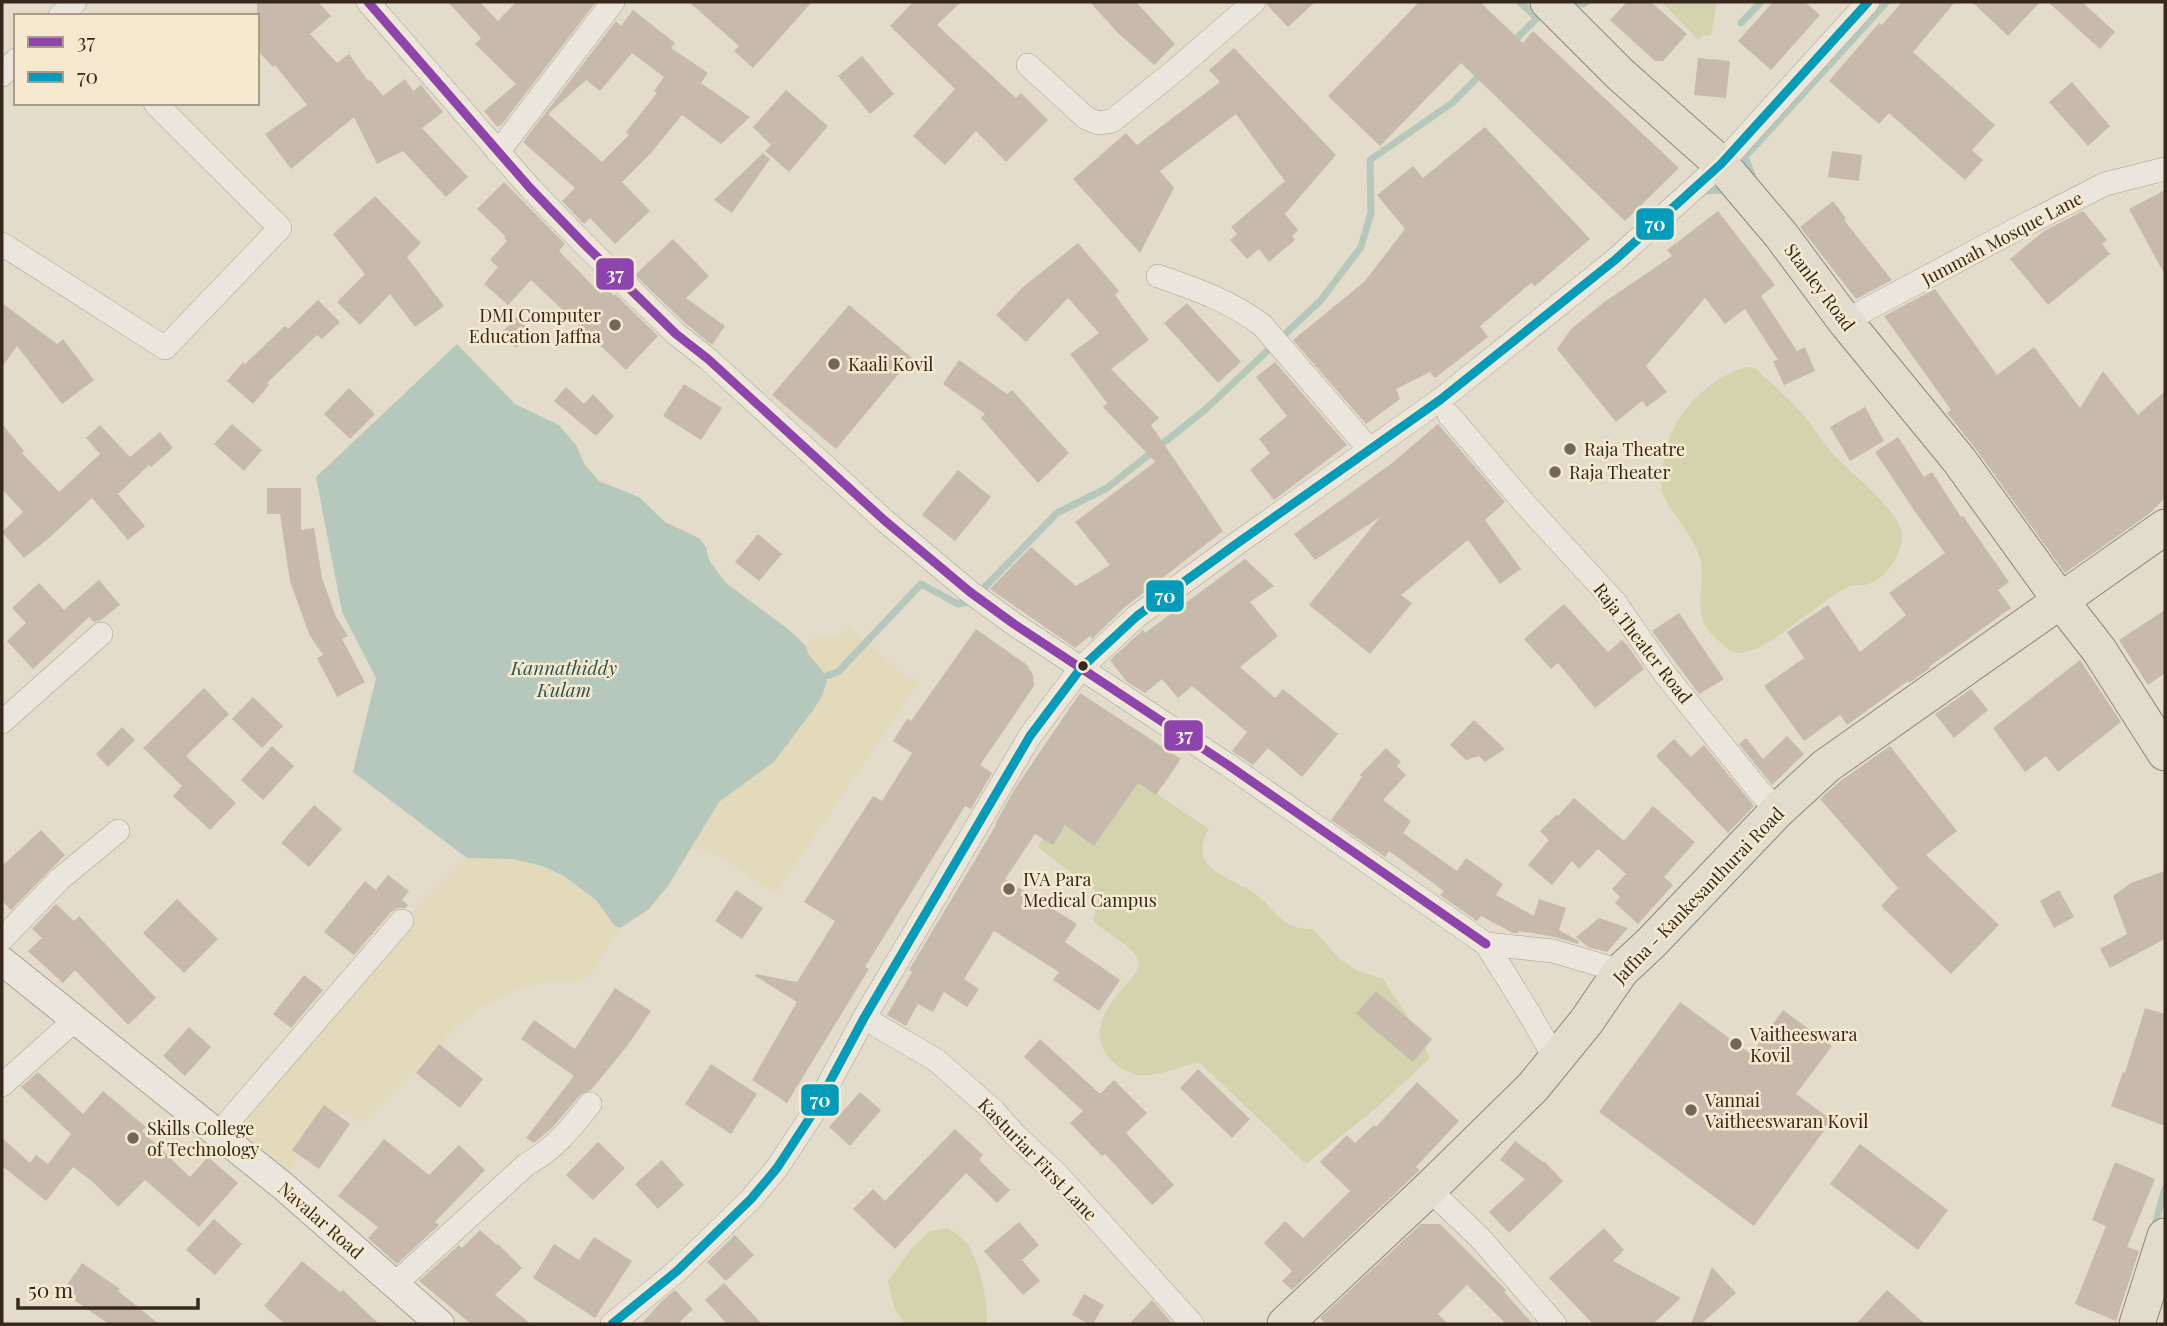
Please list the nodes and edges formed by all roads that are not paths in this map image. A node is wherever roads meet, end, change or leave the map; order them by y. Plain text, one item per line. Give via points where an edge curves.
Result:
1 (75, 2) edge
2 (368, 2) edge
3 (613, 2) edge
4 (1254, 2) edge
5 (1548, 2) edge
6 (1868, 2) edge
7 (62, 14) edge
8 (14, 62) edge
9 (1028, 65) dead end
10 (2, 75) edge
11 (158, 105) edge
12 (498, 152) junction
13 (1721, 164) junction
14 (2165, 169) edge
15 (2, 244) edge
16 (1158, 276) dead end
17 (1845, 321) junction
18 (1449, 415) dead end
19 (1370, 450) junction
20 (2165, 527) edge
21 (2060, 600) junction
22 (101, 634) dead end
23 (1081, 668) junction
24 (2, 722) edge
25 (2165, 754) edge
26 (1778, 810) junction
27 (118, 831) dead end
28 (402, 921) dead end
29 (2, 939) edge
30 (1486, 944) junction
31 (2, 961) edge
32 (1621, 971) junction
33 (864, 1018) junction
34 (65, 1029) junction
35 (1556, 1060) junction
36 (2, 1085) edge
37 (590, 1104) dead end
38 (218, 1135) junction
39 (1434, 1195) junction
40 (2165, 1236) edge
41 (395, 1284) junction
42 (440, 1324) edge
43 (612, 1324) edge
44 (1192, 1324) edge
45 (1285, 1324) edge
46 (1555, 1324) edge
47 (2137, 1324) edge

1 - 7 street
2 - 12 street
3 - 12 street
4 - 9 street via 1112,121 1098,123 1086,118
5 - 13 main road, Stanley Road
6 - 13 street
8 - 10 street
11 - 15 street via 281,228 165,348
12 - 23 street via 676,334 859,498 970,592
13 - 17 main road, Stanley Road
13 - 19 street via 1522,336
14 - 17 street, Jummah Mosque Lane via 2105,184
16 - 19 street via 1214,295 1262,325
17 - 21 main road, Stanley Road via 1959,460
18 - 26 street, Raja Theater Road via 1615,602 1664,673
19 - 23 street via 1137,616
20 - 21 main road, Jaffna - Kankesanthurai Road
21 - 25 main road, Stanley Road via 2099,650
21 - 26 main road, Jaffna - Kankesanthurai Road via 1826,766
22 - 24 street
23 - 30 street
23 - 33 street via 1030,736
26 - 32 main road, Jaffna - Kankesanthurai Road
27 - 29 street via 60,879
28 - 38 street
30 - 32 street via 1553,951
30 - 35 street
31 - 34 street, Navalar Road
32 - 35 main road, Jaffna - Kankesanthurai Road
33 - 43 street via 813,1113 763,1186 677,1271
33 - 44 street, Kasturiar First Lane via 936,1060 994,1111
34 - 36 street
34 - 38 street, Navalar Road via 122,1056
35 - 39 main road, Jaffna - Kankesanthurai Road
37 - 41 street via 559,1143 527,1164
38 - 41 street, Navalar Road
39 - 45 main road, Jaffna - Kankesanthurai Road
39 - 46 street via 1480,1238
40 - 47 main road
41 - 42 street, Navalar Road

